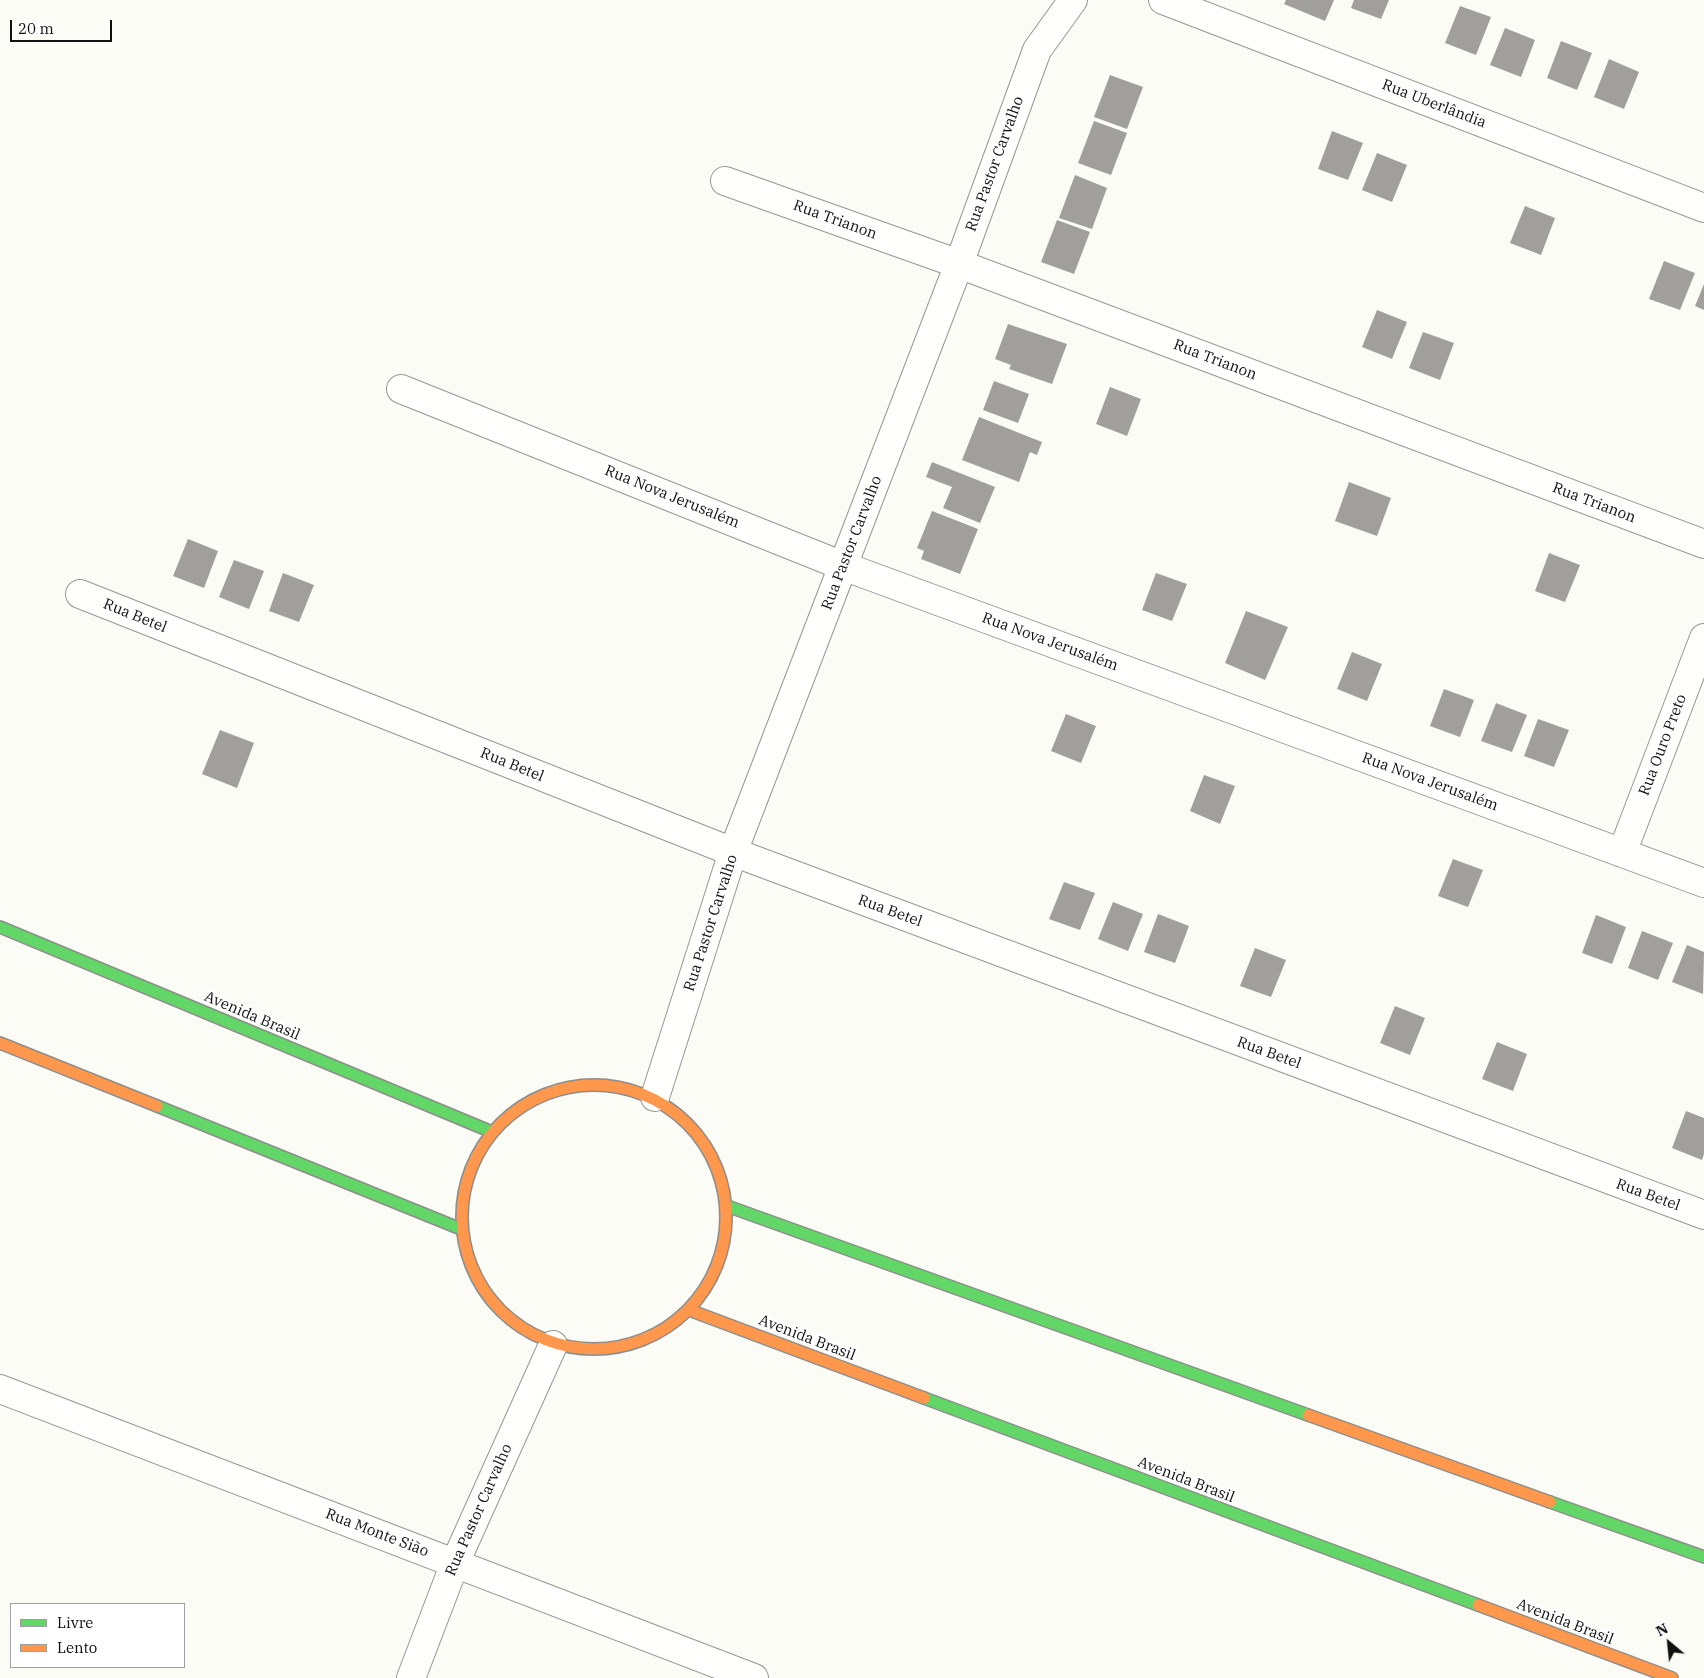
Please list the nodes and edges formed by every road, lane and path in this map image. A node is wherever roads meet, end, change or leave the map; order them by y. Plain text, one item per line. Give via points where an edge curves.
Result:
1 (1073, 0) edge
2 (1164, 0) edge
3 (725, 181) dead end
4 (1704, 208) edge
5 (959, 264) junction
6 (401, 389) dead end
7 (1704, 544) edge
8 (843, 566) junction
9 (80, 594) dead end
10 (1704, 638) edge
11 (733, 852) junction
12 (1622, 853) junction
13 (1704, 883) edge
14 (0, 927) edge
15 (0, 1043) edge
16 (655, 1097) junction
17 (492, 1132) junction
18 (727, 1206) junction
19 (1704, 1215) edge
20 (461, 1229) junction
21 (689, 1310) junction
22 (553, 1345) junction
23 (0, 1389) edge
24 (1704, 1557) edge
25 (455, 1563) junction
26 (411, 1678) edge
27 (754, 1678) edge
28 (1672, 1678) edge

1 - 5 street, Rua Pastor Carvalho via 1037,50
2 - 4 street, Rua Uberlândia
3 - 5 street, Rua Trianon
5 - 7 street, Rua Trianon
5 - 8 street, Rua Pastor Carvalho
6 - 8 street, Rua Nova Jerusalém
8 - 11 street, Rua Pastor Carvalho
8 - 12 street, Rua Nova Jerusalém
9 - 11 street, Rua Betel
10 - 12 street, Rua Ouro Preto
11 - 16 street, Rua Pastor Carvalho
11 - 19 street, Rua Betel
12 - 13 street, Rua Nova Jerusalém
14 - 17 main road, Avenida Brasil
15 - 20 main road
16 - 17 main road via 603,1084 561,1088 523,1104
16 - 18 main road via 675,1111 701,1138 719,1170
17 - 20 main road via 473,1161 462,1194
18 - 21 main road via 724,1243 712,1279
18 - 24 main road
20 - 22 main road via 470,1267 489,1301 518,1327
21 - 22 main road via 660,1332 626,1346 590,1350
21 - 28 main road, Avenida Brasil
22 - 25 street, Rua Pastor Carvalho
23 - 25 street, Rua Monte Sião
25 - 26 street, Rua Pastor Carvalho
25 - 27 street, Rua Monte Sião

